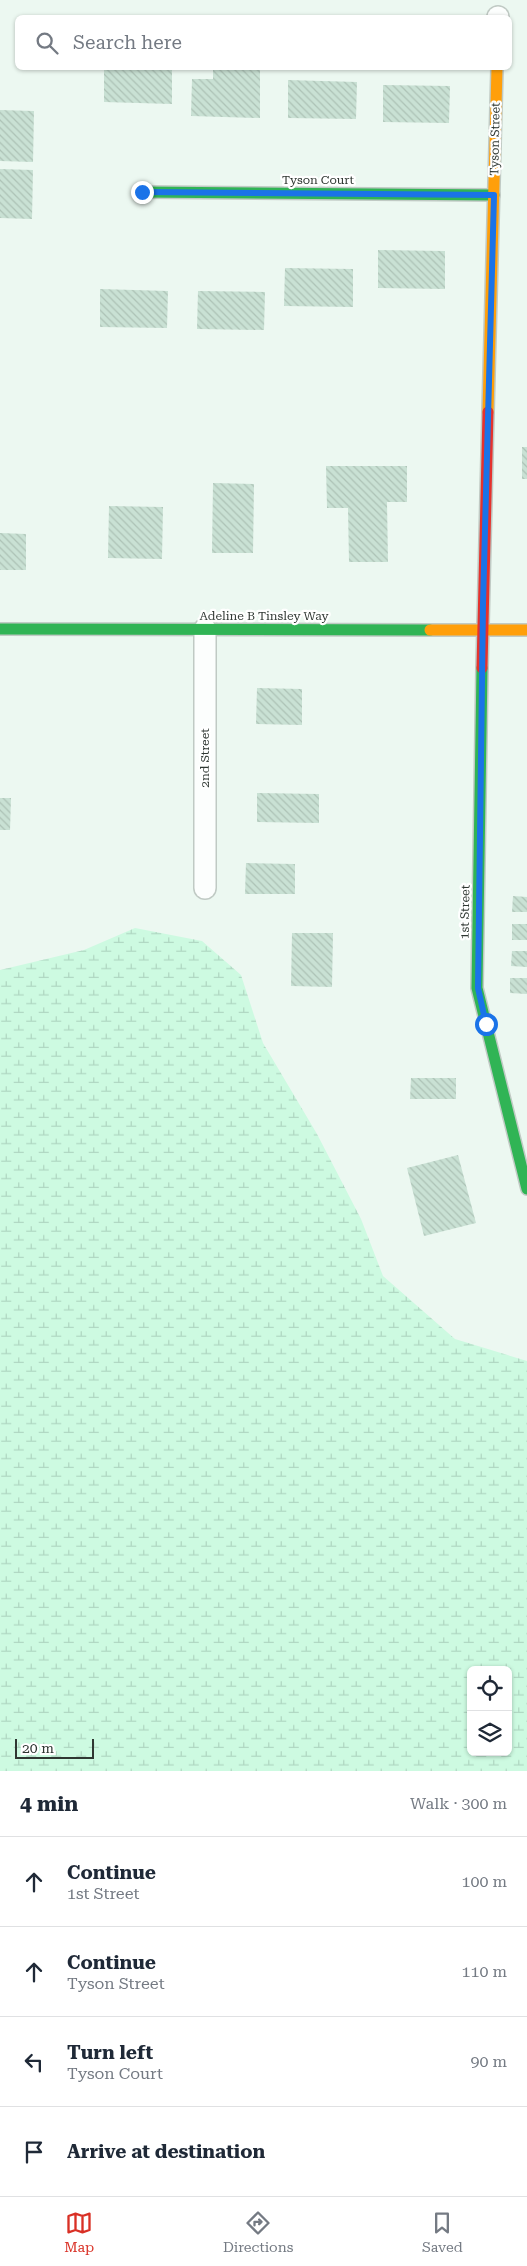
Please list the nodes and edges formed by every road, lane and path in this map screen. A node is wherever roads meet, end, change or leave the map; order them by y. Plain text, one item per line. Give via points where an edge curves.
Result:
1 (497, 70) edge
2 (142, 192) dead end
3 (494, 195) junction
4 (0, 629) edge
5 (205, 629) junction
6 (483, 630) junction
7 (527, 630) edge
8 (205, 888) dead end
9 (527, 1189) edge

1 - 3 street, Tyson Street
2 - 3 street, Tyson Court
3 - 6 street, Tyson Street
4 - 5 street, Adeline B Tinsley Way
5 - 6 street, Adeline B Tinsley Way
5 - 8 street, 2nd Street
6 - 7 street, Adeline B Tinsley Way
6 - 9 street, 1st Street via 478,988

